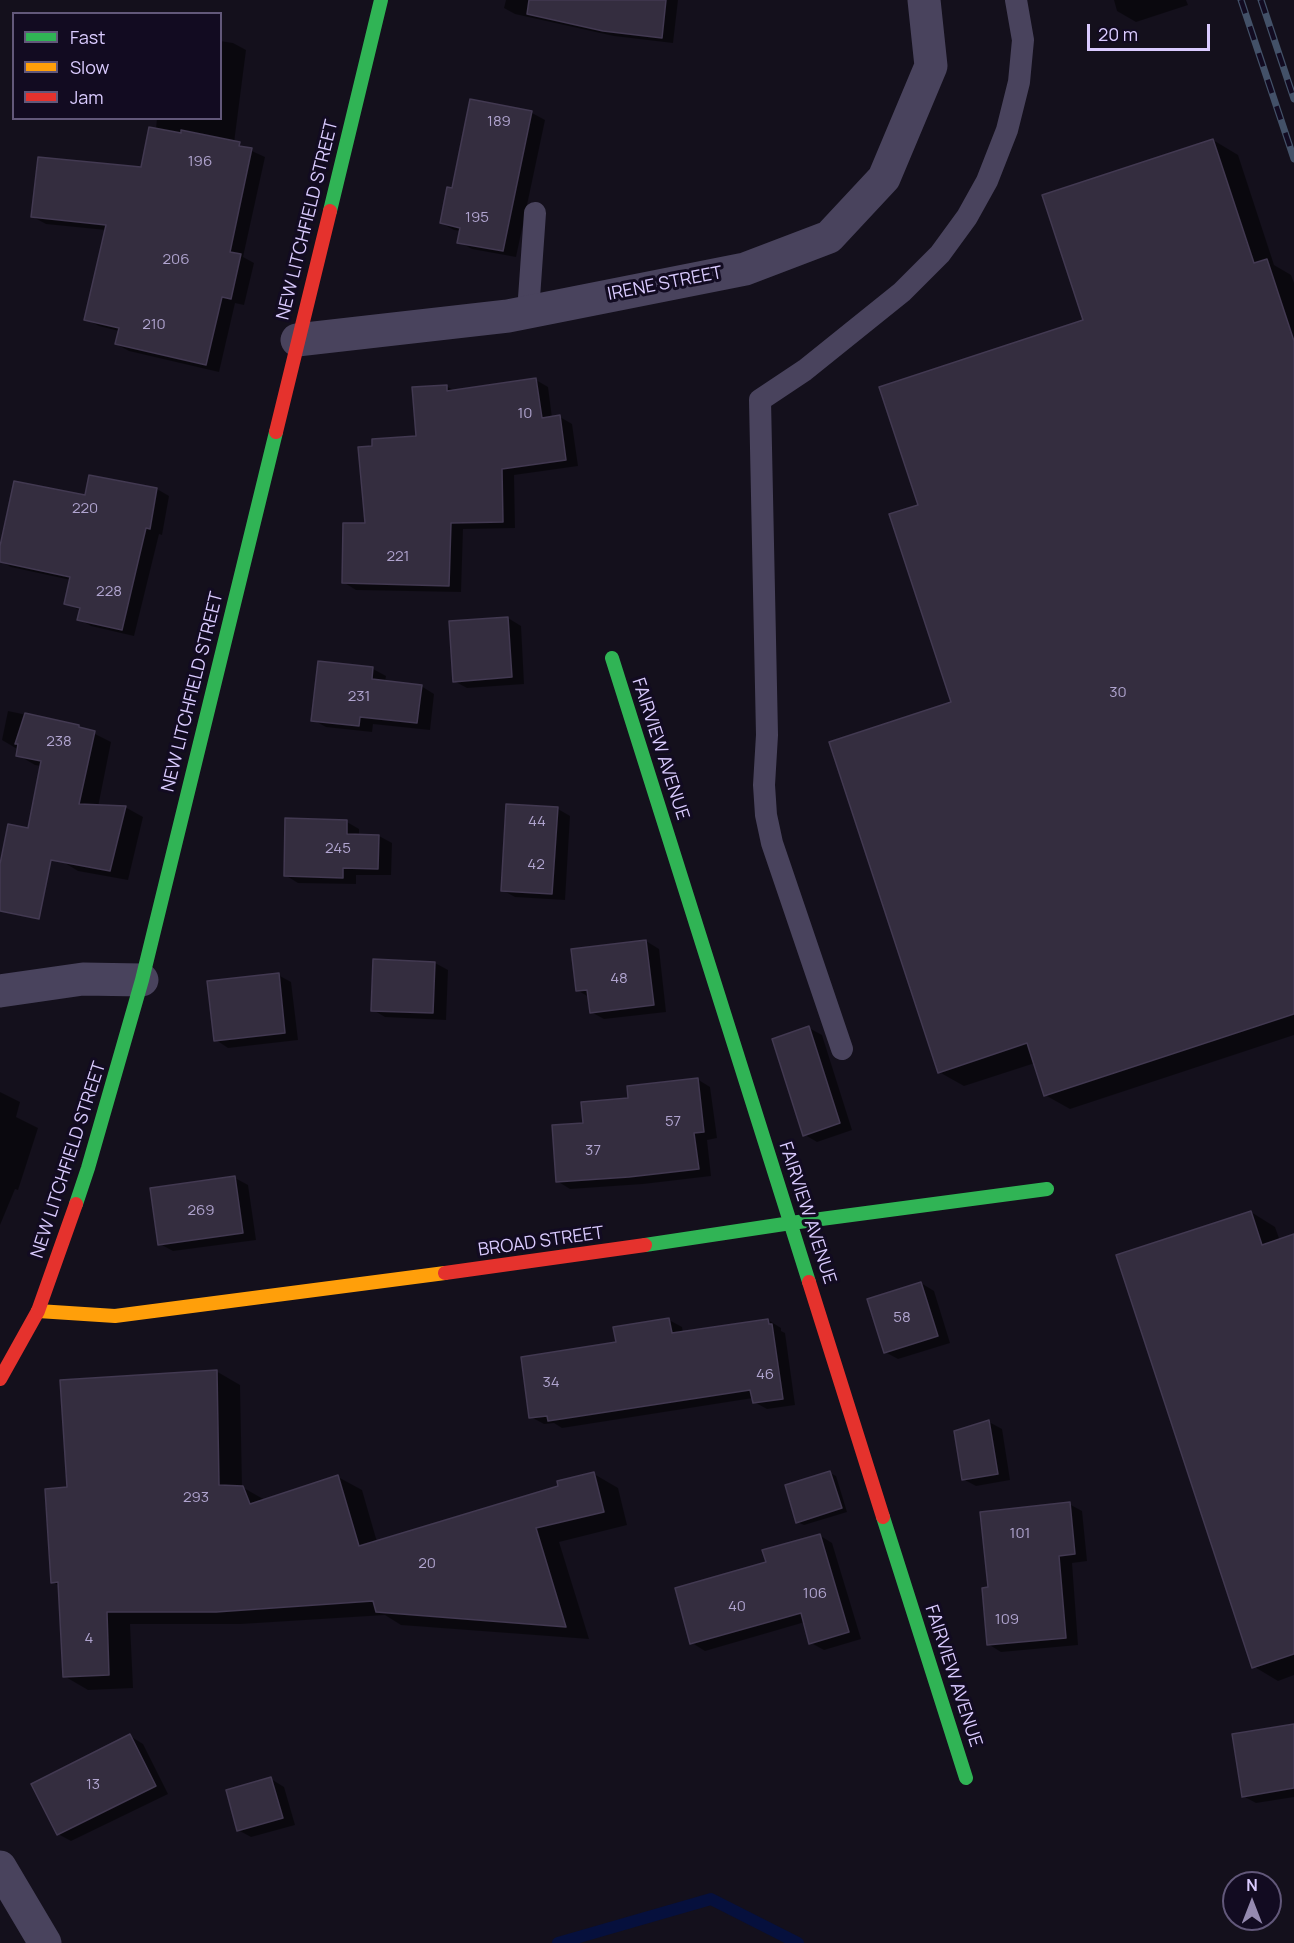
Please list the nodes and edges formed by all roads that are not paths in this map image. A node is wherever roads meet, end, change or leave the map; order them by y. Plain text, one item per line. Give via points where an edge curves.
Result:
1 (381, 0) edge
2 (924, 0) edge
3 (1016, 0) edge
4 (535, 213) dead end
5 (528, 312) junction
6 (297, 340) junction
7 (612, 658) dead end
8 (142, 980) junction
9 (0, 991) edge
10 (842, 1049) dead end
11 (1047, 1189) dead end
12 (791, 1223) junction
13 (38, 1311) junction
14 (0, 1379) edge
15 (966, 1778) dead end
16 (0, 1867) edge
17 (45, 1943) edge

1 - 6 main road, NEW LITCHFIELD STREET
2 - 5 street, IRENE STREET via 931,66 884,178 829,237 745,268
3 - 10 lane via 1023,40 1019,82 1007,130 987,181 967,217 940,254 902,292 805,370 760,400 766,815
4 - 5 lane
5 - 6 street, IRENE STREET
6 - 8 main road, NEW LITCHFIELD STREET
7 - 12 main road, FAIRVIEW AVENUE
8 - 9 street via 83,979
8 - 13 main road, NEW LITCHFIELD STREET via 88,1168
11 - 12 main road, BROAD STREET
12 - 13 main road, BROAD STREET via 568,1257 115,1316
12 - 15 main road, FAIRVIEW AVENUE
13 - 14 main road, NEW LITCHFIELD STREET
16 - 17 street

